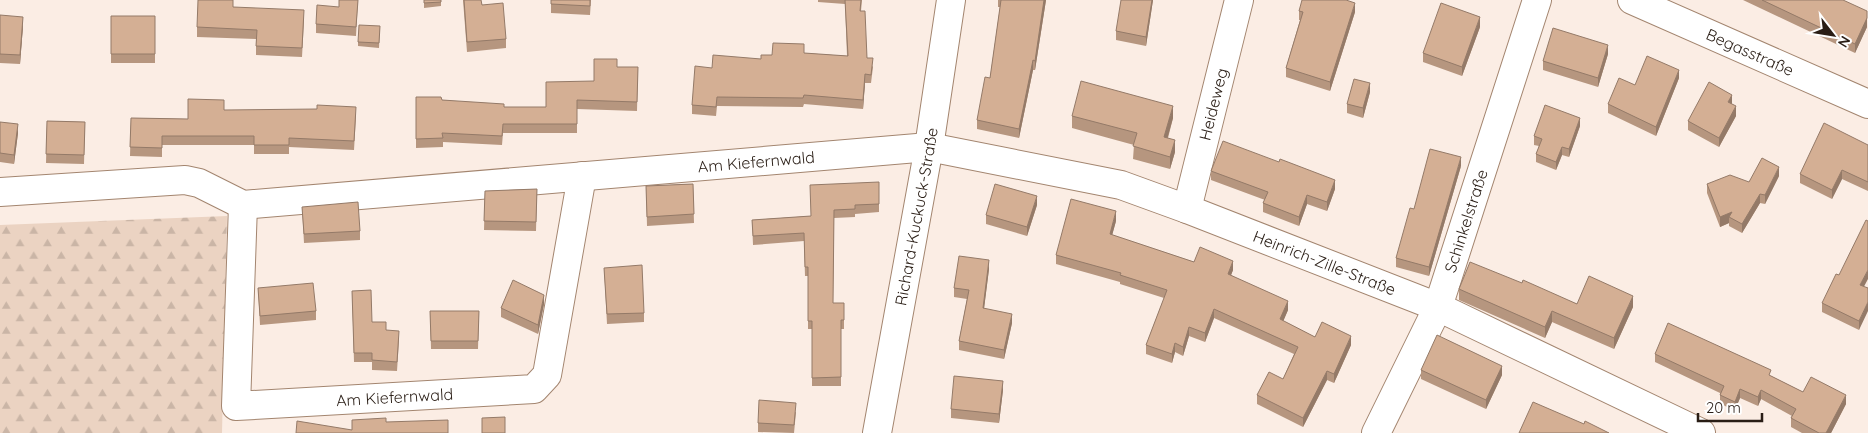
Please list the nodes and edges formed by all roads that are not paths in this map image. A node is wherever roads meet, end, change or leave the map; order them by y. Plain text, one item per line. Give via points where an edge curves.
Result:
1 (952, 0) edge
2 (1239, 0) edge
3 (1537, 0) edge
4 (1632, 0) edge
5 (1868, 104) edge
6 (930, 148) junction
7 (582, 176) junction
8 (0, 192) edge
9 (243, 205) junction
10 (1187, 209) junction
11 (1438, 307) junction
12 (877, 433) edge
13 (1376, 433) edge
14 (1700, 433) edge

1 - 6 street, Richard-Kuckuck-Straße
2 - 10 street, Heideweg
3 - 11 street, Schinkelstraße
4 - 5 street, Begasstraße
6 - 7 street, Am Kiefernwald
6 - 10 street, Heinrich-Zille-Straße via 1122,185
6 - 12 street, Richard-Kuckuck-Straße
7 - 9 street, Am Kiefernwald
7 - 9 street, Am Kiefernwald via 547,376 534,389 236,406
8 - 9 street via 185,180 199,183
10 - 11 street, Heinrich-Zille-Straße
11 - 13 street, Schinkelstraße
11 - 14 street, Heinrich-Zille-Straße

